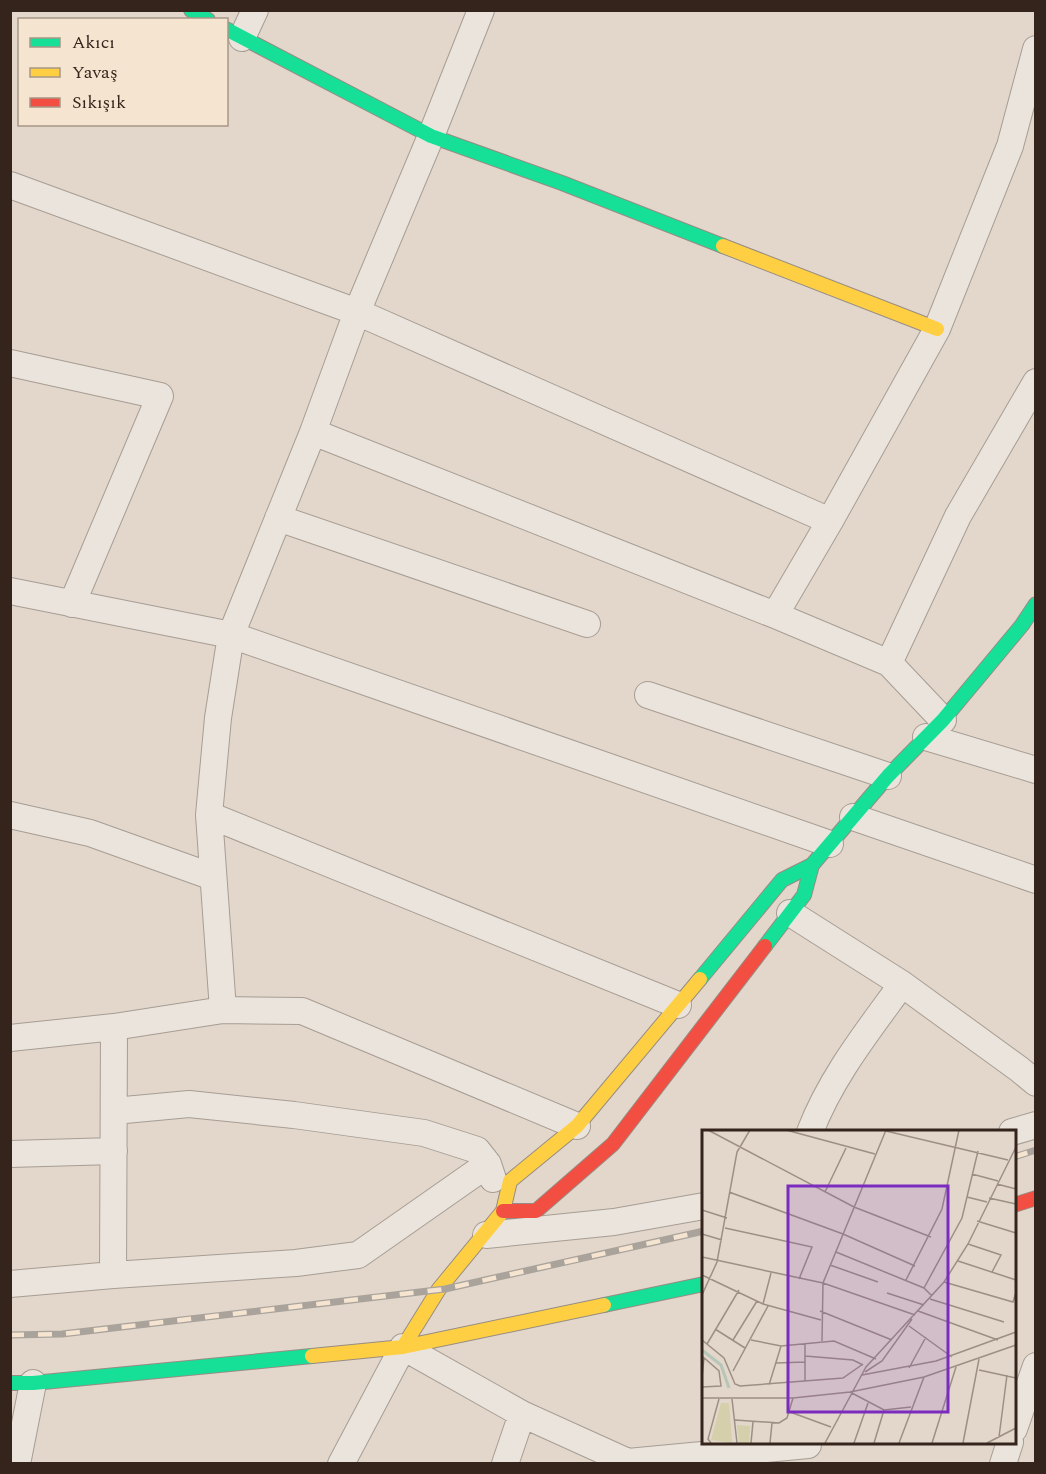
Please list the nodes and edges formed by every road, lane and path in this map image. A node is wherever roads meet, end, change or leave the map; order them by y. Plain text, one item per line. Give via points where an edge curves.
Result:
1 (191, 10) edge
2 (255, 10) edge
3 (481, 10) edge
4 (205, 18) edge
5 (234, 34) edge
6 (1035, 49) edge
7 (431, 136) junction
8 (10, 185) edge
9 (357, 312) junction
10 (938, 329) junction
11 (10, 363) edge
12 (1035, 382) edge
13 (313, 432) junction
14 (278, 518) junction
15 (830, 521) junction
16 (10, 591) edge
17 (72, 604) junction
18 (775, 615) junction
19 (1031, 619) edge
20 (587, 624) dead end
21 (231, 635) junction
22 (889, 663) junction
23 (648, 695) dead end
24 (935, 729) junction
25 (1035, 771) edge
26 (888, 776) junction
27 (10, 814) edge
28 (209, 815) junction
29 (853, 816) junction
30 (830, 844) junction
31 (812, 865) junction
32 (213, 877) junction
33 (1035, 880) edge
34 (790, 914) junction
35 (902, 984) junction
36 (678, 1005) junction
37 (223, 1010) junction
38 (114, 1027) junction
39 (10, 1038) edge
40 (1035, 1083) edge
41 (114, 1111) junction
42 (1035, 1125) edge
43 (577, 1126) junction
44 (811, 1130) edge
45 (1016, 1131) edge
46 (114, 1151) junction
47 (10, 1154) edge
48 (488, 1164) junction
49 (1035, 1198) edge
50 (1016, 1204) edge
51 (702, 1206) edge
52 (503, 1211) junction
53 (486, 1235) junction
54 (113, 1275) junction
55 (10, 1284) edge
56 (702, 1284) edge
57 (403, 1347) junction
58 (1035, 1366) edge
59 (22, 1383) edge
60 (522, 1414) junction
61 (1016, 1423) edge
62 (1010, 1444) edge
63 (806, 1450) edge
64 (627, 1463) edge
65 (17, 1464) edge
66 (341, 1464) edge
67 (505, 1464) edge
68 (1003, 1464) edge

1 - 4 street
2 - 5 street
3 - 7 street
5 - 7 street
6 - 10 street via 1010,146
7 - 9 street
7 - 10 street
8 - 9 street
9 - 13 street
9 - 15 street
10 - 15 street
11 - 17 street via 160,396
12 - 22 street via 958,516
13 - 14 street
13 - 18 street
14 - 20 street
14 - 21 street
15 - 18 street
16 - 17 street
17 - 21 street
18 - 22 street
19 - 24 street
21 - 28 street
21 - 30 street
22 - 24 street
23 - 26 street
24 - 25 street
24 - 26 street
26 - 29 street
27 - 32 street via 90,833
28 - 32 street
28 - 36 street
29 - 30 street
29 - 33 street
30 - 31 street
31 - 34 street via 804,895
31 - 36 street via 782,880
32 - 37 street
34 - 35 street
34 - 52 street via 613,1144 536,1211
35 - 40 street
35 - 44 street via 854,1049
36 - 43 street
37 - 38 street
37 - 43 street via 302,1011
38 - 39 street
38 - 41 street
41 - 46 street
41 - 48 street via 189,1104 294,1114 424,1133 477,1150
42 - 45 street
43 - 52 street via 510,1181
46 - 47 street
46 - 54 street
48 - 52 street
48 - 54 street via 358,1255
49 - 50 street
51 - 53 street via 614,1222
52 - 53 street
53 - 57 street via 439,1289
54 - 55 street
56 - 57 street
57 - 59 street
57 - 60 street
57 - 66 street
58 - 61 street
59 - 65 street
60 - 64 street
60 - 67 street
62 - 68 street
63 - 64 street

